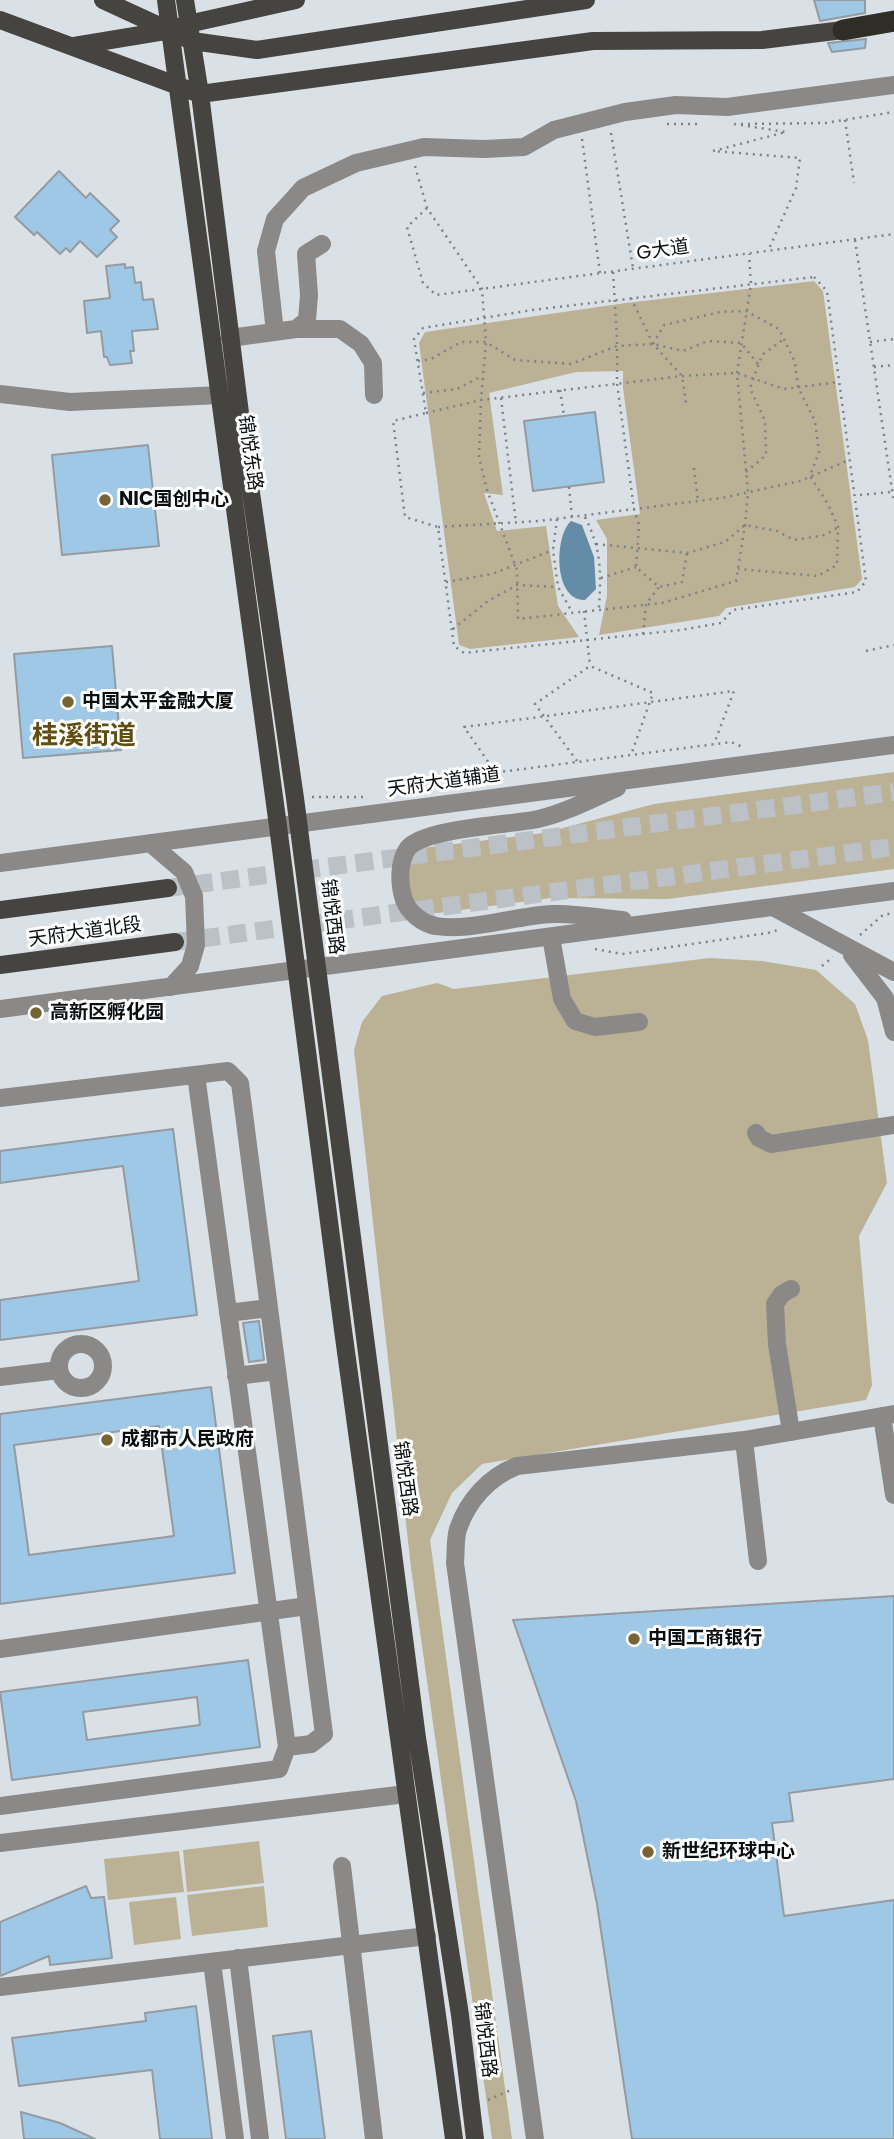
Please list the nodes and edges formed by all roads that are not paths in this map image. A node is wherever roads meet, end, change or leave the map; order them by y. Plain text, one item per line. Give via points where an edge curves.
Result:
1 (103, 0) edge
2 (166, 0) edge
3 (185, 0) edge
4 (296, 0) edge
5 (586, 0) edge
6 (267, 3) edge
7 (0, 20) edge
8 (894, 21) edge
9 (171, 30) junction
10 (843, 30) joint
11 (190, 32) junction
12 (71, 47) junction
13 (894, 85) edge
14 (177, 86) junction
15 (200, 94) junction
16 (296, 329) junction
17 (275, 332) junction
18 (230, 338) junction
19 (0, 394) edge
20 (220, 395) junction
21 (374, 395) dead end
22 (894, 745) edge
23 (640, 779) junction
24 (298, 824) junction
25 (278, 826) junction
26 (150, 843) junction
27 (0, 863) edge
28 (168, 888) tunnel mouth
29 (894, 891) edge
30 (773, 907) junction
31 (0, 910) edge
32 (658, 922) junction
33 (551, 937) junction
34 (175, 942) tunnel mouth
35 (845, 947) junction
36 (0, 965) edge
37 (316, 968) junction
38 (295, 970) junction
39 (894, 972) edge
40 (171, 987) junction
41 (0, 1009) edge
42 (639, 1022) dead end
43 (894, 1032) edge
44 (197, 1075) junction
45 (0, 1098) edge
46 (894, 1125) edge
47 (756, 1133) dead end
48 (792, 1289) dead end
49 (269, 1308) junction
50 (228, 1313) junction
51 (59, 1370) dead end
52 (277, 1371) junction
53 (236, 1376) junction
54 (0, 1377) edge
55 (888, 1415) edge
56 (791, 1432) junction
57 (744, 1440) junction
58 (894, 1495) edge
59 (758, 1561) dead end
60 (307, 1606) junction
61 (267, 1612) junction
62 (0, 1649) edge
63 (287, 1747) junction
64 (406, 1794) junction
65 (0, 1806) edge
66 (0, 1843) edge
67 (342, 1866) dead end
68 (427, 1936) junction
69 (351, 1945) junction
70 (238, 1958) junction
71 (212, 1962) junction
72 (0, 1987) edge
73 (234, 2139) edge
74 (260, 2139) edge
75 (374, 2139) edge
76 (454, 2139) edge
77 (475, 2139) edge
78 (535, 2139) edge

1 - 9 main road
2 - 9 main road, 锦悦东路
3 - 11 main road, 锦悦东路
4 - 6 main road
5 - 11 main road via 257,50
6 - 11 main road
7 - 12 main road
8 - 10 highway
9 - 11 main road
9 - 12 main road
9 - 14 main road, 锦悦东路
10 - 15 main road via 762,40 593,41
11 - 15 main road, 锦悦东路
12 - 14 main road
13 - 17 street via 727,107 676,105 580,122 524,147 424,147 356,163 303,188 275,219 266,251
14 - 15 main road
14 - 20 main road, 锦悦东路
15 - 18 main road, 锦悦东路
16 - 17 street
16 - 17 street via 307,320 306,254 321,240 304,245 298,256 300,313
16 - 21 street via 340,329 361,344 373,363
17 - 18 street
18 - 24 main road, 锦悦东路
19 - 20 street via 69,401
20 - 25 main road, 锦悦东路
22 - 23 street, 天府大道辅道
23 - 24 street, 天府大道辅道
23 - 32 street via 540,819 424,839 409,848 401,867 401,885 405,902 419,920 436,926 554,914
24 - 25 street, 天府大道辅道
24 - 37 main road, 锦悦西路
25 - 26 street, 天府大道辅道
25 - 38 main road
26 - 27 street, 天府大道辅道
26 - 40 street via 184,872 194,896 196,945 190,966
28 - 31 main road, 天府大道北段
29 - 30 street
30 - 32 street
30 - 35 street
32 - 33 street
33 - 37 street
33 - 42 street via 562,999 575,1021 595,1027
34 - 36 main road, 天府大道北段
35 - 39 street
35 - 43 street via 885,998
37 - 38 street
37 - 77 main road, 锦悦西路 via 415,1725
38 - 40 street
38 - 64 main road
40 - 41 street
44 - 45 street
44 - 49 street via 228,1071 240,1083
44 - 50 street
46 - 47 street via 771,1144
48 - 56 street via 775,1304
49 - 50 street
49 - 52 street
50 - 53 street
51 - 54 street
52 - 53 street
52 - 60 street
53 - 61 street
55 - 56 street
55 - 58 street
56 - 57 street
57 - 59 street
57 - 78 street via 517,1466 499,1473 475,1496 457,1530 455,1563
60 - 61 street
60 - 63 street via 324,1734 311,1744
61 - 62 street
61 - 63 street
63 - 65 street via 279,1769
64 - 66 street
64 - 68 main road
67 - 69 street
68 - 69 street
68 - 76 main road
69 - 70 street
69 - 75 street
70 - 71 street
70 - 74 street
71 - 72 street
71 - 73 street

